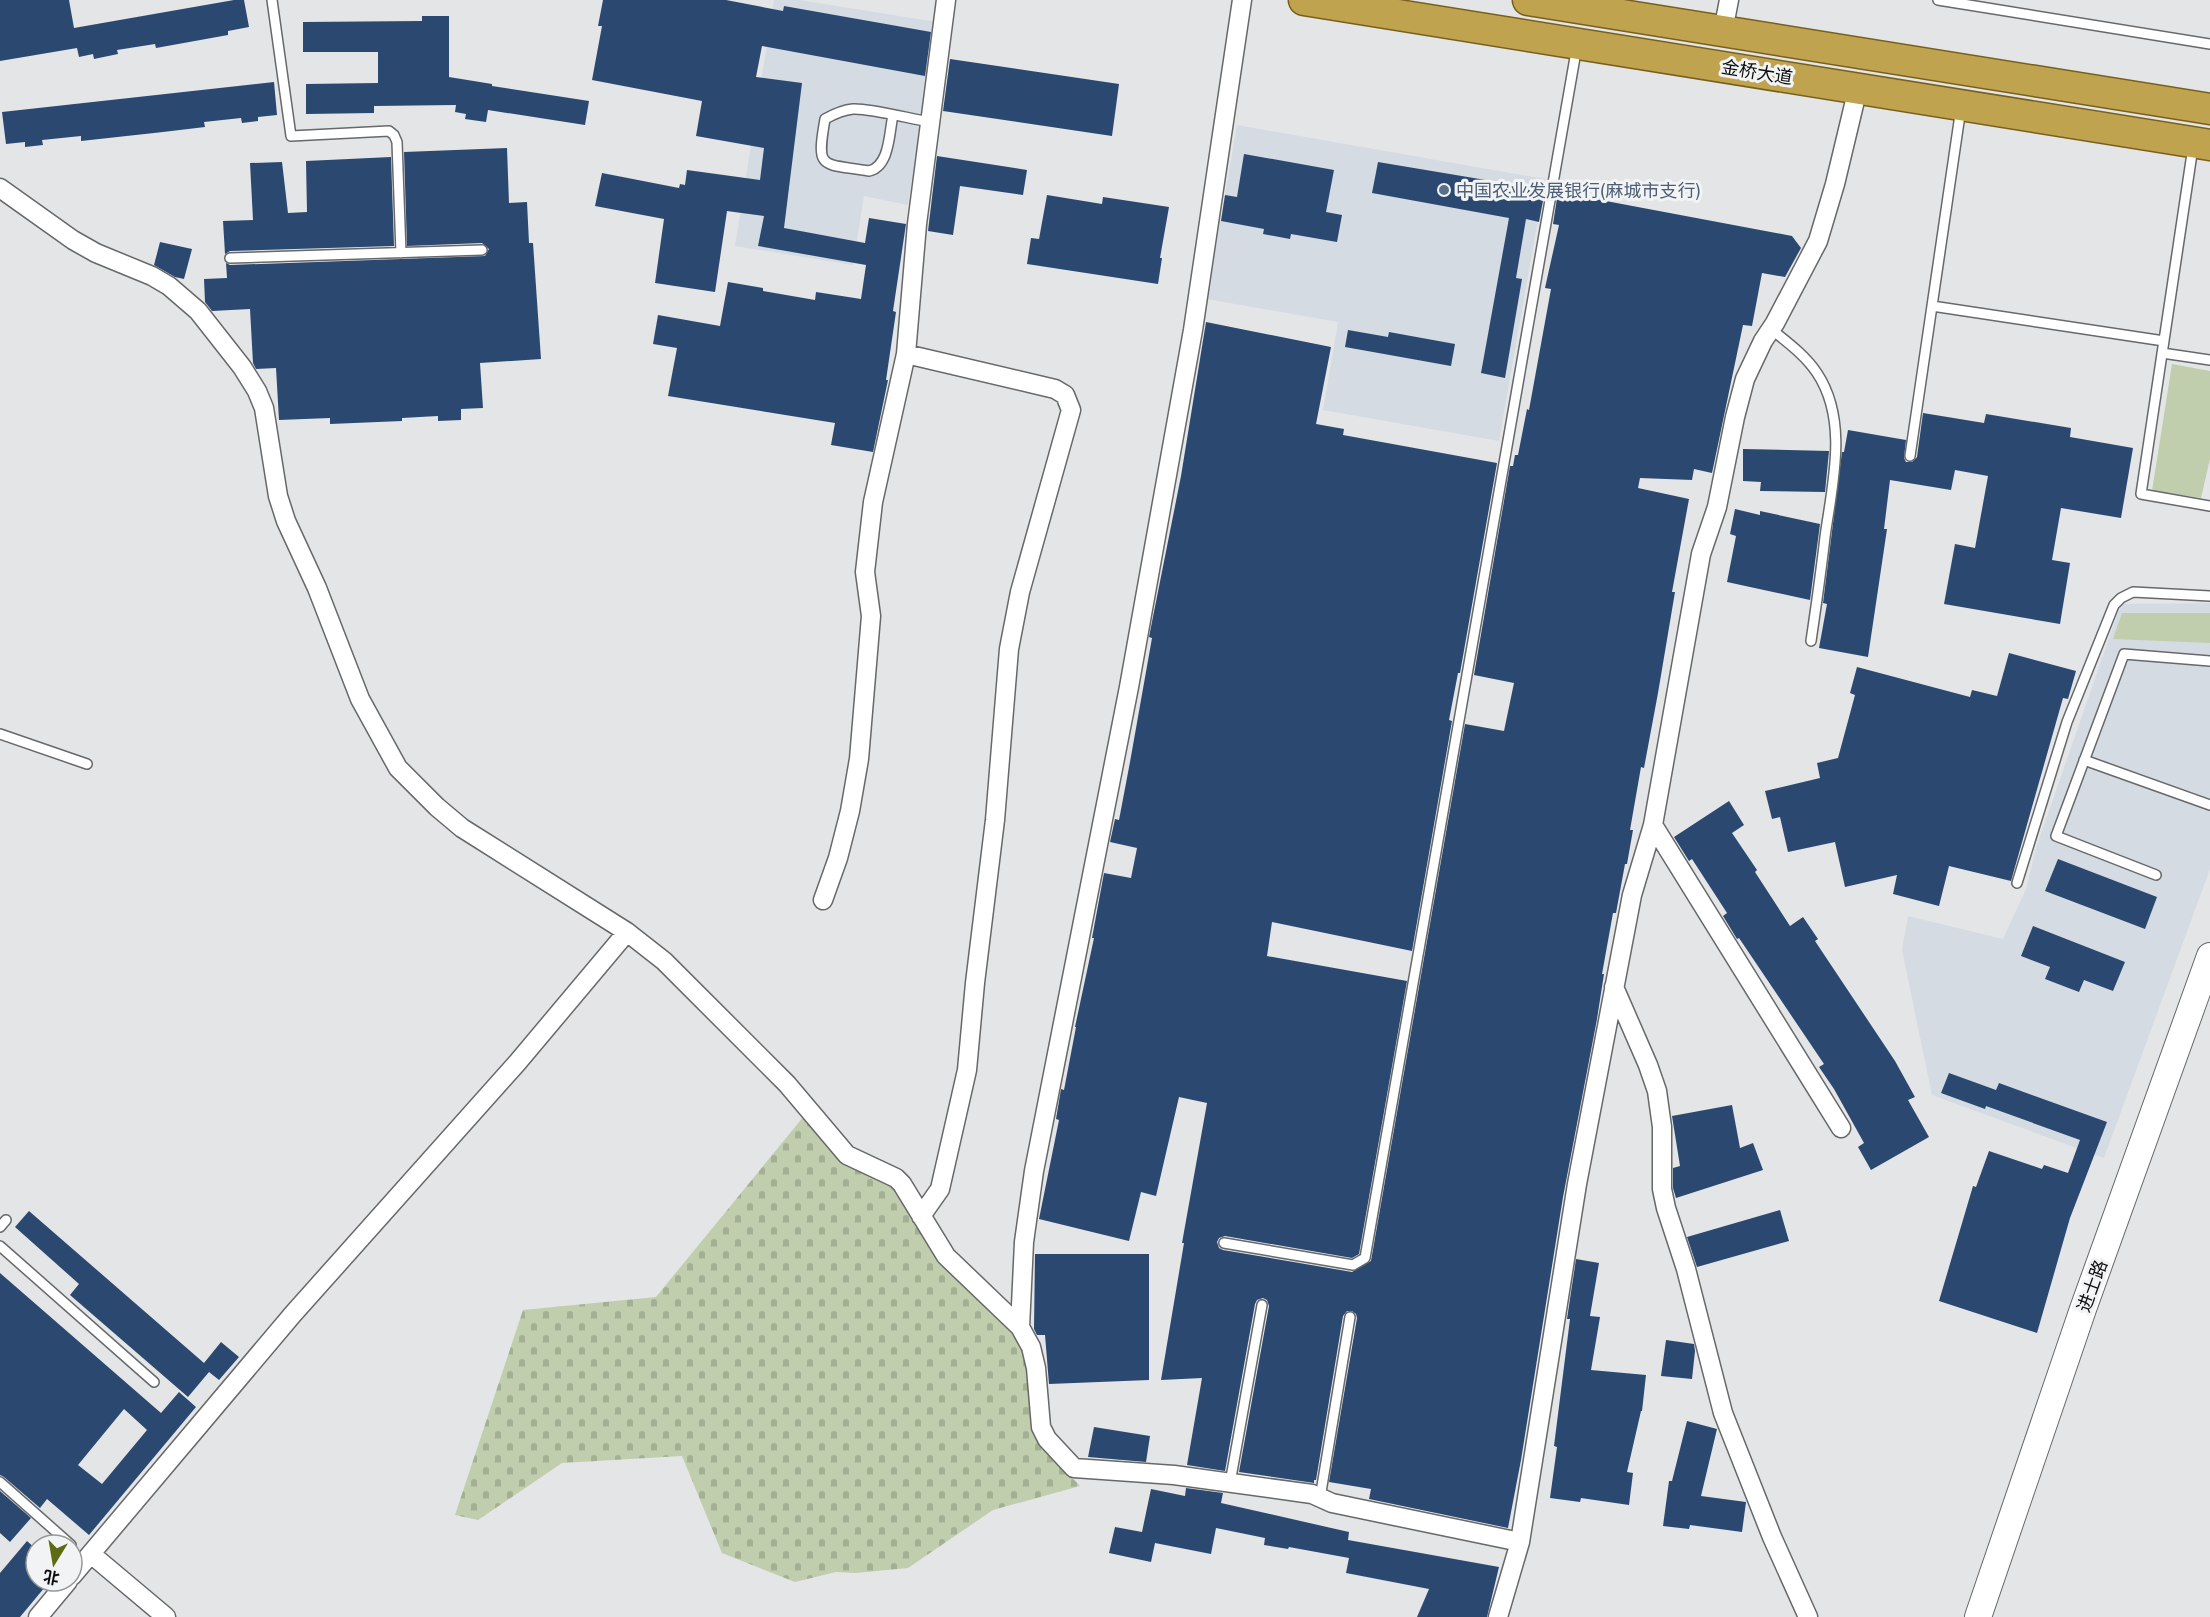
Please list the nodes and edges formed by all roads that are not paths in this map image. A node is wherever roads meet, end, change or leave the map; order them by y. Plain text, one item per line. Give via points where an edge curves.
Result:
1 (272, 0) edge
2 (946, 0) edge
3 (1242, 0) edge
4 (1304, 0) edge
5 (1528, 0) edge
6 (1729, 0) edge
7 (1938, 0) edge
8 (1723, 31) junction
9 (1577, 44) junction
10 (2210, 44) edge
11 (1858, 88) junction
12 (1962, 105) junction
13 (2210, 109) edge
14 (893, 115) junction
15 (930, 122) junction
16 (2202, 143) edge
17 (0, 188) edge
18 (482, 250) dead end
19 (401, 253) junction
20 (230, 258) dead end
21 (1932, 306) junction
22 (1771, 329) junction
23 (2164, 341) junction
24 (2162, 353) junction
25 (906, 354) junction
26 (2210, 360) edge
27 (1910, 456) dead end
28 (2210, 506) edge
29 (2210, 596) edge
30 (1811, 641) dead end
31 (2210, 661) edge
32 (0, 734) edge
33 (2084, 760) junction
34 (87, 764) dead end
35 (2210, 805) edge
36 (1653, 825) junction
37 (2156, 875) dead end
38 (2017, 884) dead end
39 (823, 900) dead end
40 (627, 932) junction
41 (2210, 956) edge
42 (1614, 987) junction
43 (2210, 1008) edge
44 (1841, 1128) dead end
45 (921, 1216) junction
46 (1224, 1243) dead end
47 (0, 1246) edge
48 (1262, 1305) dead end
49 (1350, 1317) dead end
50 (1020, 1327) junction
51 (154, 1382) dead end
52 (0, 1482) edge
53 (1230, 1483) junction
54 (1320, 1498) junction
55 (58, 1533) edge
56 (1520, 1542) junction
57 (84, 1553) edge
58 (89, 1556) junction
59 (84, 1562) edge
60 (58, 1593) edge
61 (38, 1617) edge
62 (166, 1617) edge
63 (1498, 1617) edge
64 (1808, 1617) edge
65 (1978, 1617) edge
66 (1997, 1617) edge

1 - 19 lane via 291,136 389,131 394,135
2 - 15 street
3 - 50 street via 1191,342 1129,687 1034,1171 1024,1242
4 - 9 highway, 金桥大道
5 - 8 highway, 金桥大道
6 - 8 street
7 - 10 lane
8 - 13 highway, 金桥大道
9 - 11 highway, 金桥大道
9 - 46 lane via 1365,1258 1353,1265
11 - 12 highway, 金桥大道
11 - 22 street via 1818,241
12 - 16 highway, 金桥大道
12 - 21 lane
14 - 14 lane via 854,109 825,119 822,158 829,165 874,170 884,159
14 - 15 lane
15 - 25 street
16 - 23 lane
17 - 40 street via 73,240 170,286 198,311 242,366 257,392 268,425 278,496 286,522 317,588 360,699 398,768 462,828
18 - 19 lane
19 - 20 lane
21 - 23 lane
21 - 27 lane
22 - 30 lane via 1817,373 1828,396 1835,430 1835,463
22 - 36 street via 1745,379 1717,507 1701,554
23 - 24 lane
24 - 26 lane
24 - 28 lane via 2141,494
25 - 39 street via 873,502 865,572 871,616 859,759 838,858
25 - 45 street via 1055,389 1065,395 1071,410 1020,592 1009,649 995,820 967,1070 940,1189
29 - 38 lane via 2133,592 2114,605 2067,722
31 - 33 lane via 2124,654
32 - 34 lane
33 - 35 lane
33 - 37 lane via 2056,836
36 - 42 street via 1632,895
36 - 44 street
40 - 45 street via 664,961 779,1076 847,1155 896,1178
40 - 58 street via 293,1314
41 - 65 main road, 进士路
42 - 56 street via 1577,1184
42 - 64 street via 1656,1091 1662,1127 1665,1208 1686,1269 1723,1413
43 - 66 main road, 进士路
45 - 50 street via 946,1256
47 - 51 lane
48 - 53 lane
49 - 54 lane
50 - 53 street via 1036,1368 1041,1427 1074,1468
52 - 55 lane
53 - 54 street
54 - 56 street
56 - 63 street
57 - 58 lane
58 - 59 street
58 - 62 street
60 - 61 street

